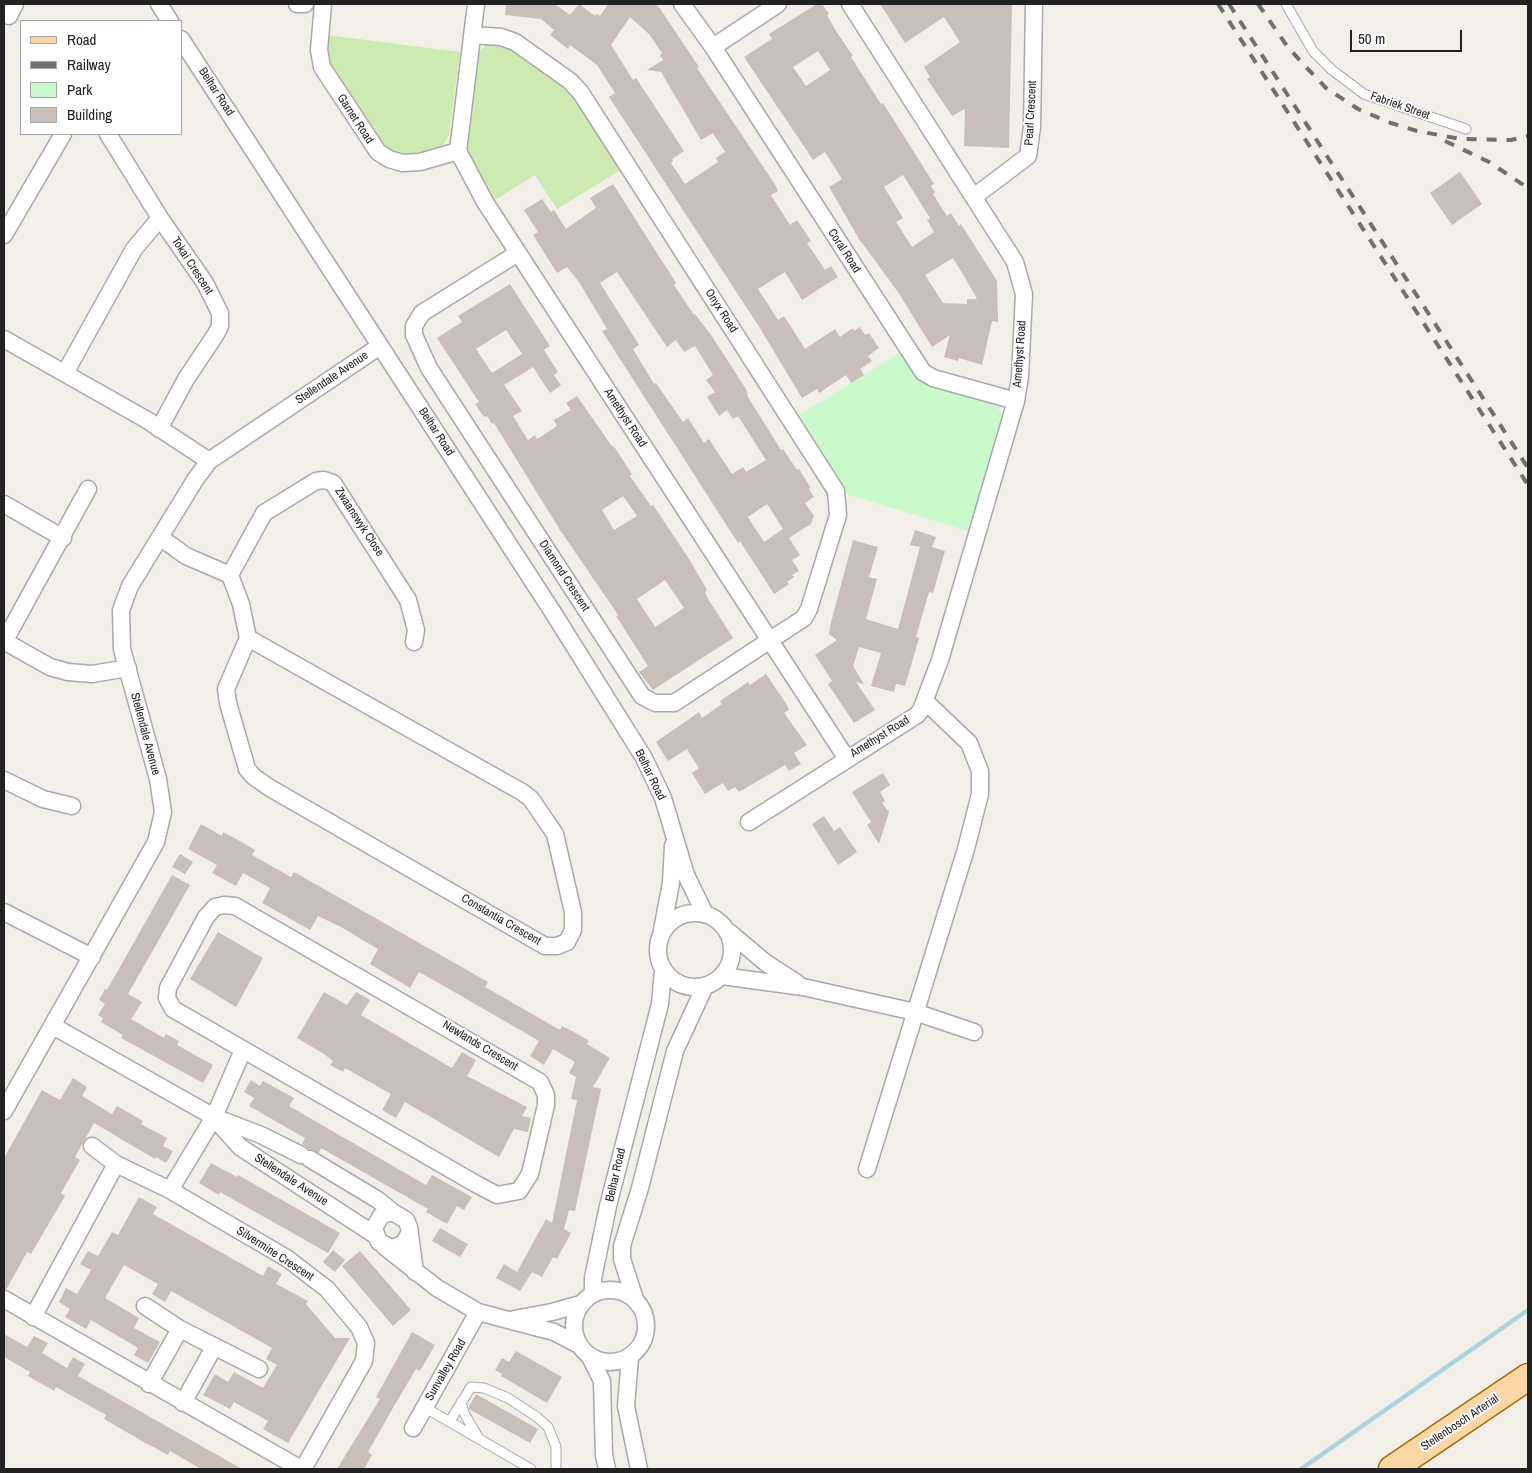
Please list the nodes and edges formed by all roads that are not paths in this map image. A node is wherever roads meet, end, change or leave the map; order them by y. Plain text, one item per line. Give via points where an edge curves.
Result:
1 (159, 4) edge
2 (297, 4) edge
3 (305, 4) edge
4 (323, 4) edge
5 (476, 4) edge
6 (682, 4) edge
7 (778, 4) edge
8 (850, 4) edge
9 (1034, 4) edge
10 (1286, 4) edge
11 (169, 20) edge
12 (472, 36) junction
13 (182, 40) edge
14 (712, 46) junction
15 (1466, 128) dead end
16 (62, 135) edge
17 (109, 135) edge
18 (458, 151) junction
19 (975, 196) junction
20 (160, 218) junction
21 (4, 235) edge
22 (518, 253) junction
23 (4, 339) edge
24 (380, 346) junction
25 (66, 373) junction
26 (1016, 401) junction
27 (159, 429) junction
28 (209, 461) junction
29 (88, 489) dead end
30 (4, 504) edge
31 (63, 538) junction
32 (161, 538) junction
33 (230, 575) junction
34 (248, 638) junction
35 (4, 641) edge
36 (772, 641) junction
37 (414, 642) dead end
38 (128, 668) junction
39 (926, 702) junction
40 (846, 759) junction
41 (4, 780) edge
42 (72, 806) dead end
43 (749, 822) dead end
44 (674, 833) junction
45 (4, 912) edge
46 (706, 914) junction
47 (662, 930) junction
48 (728, 931) junction
49 (92, 957) junction
50 (663, 970) junction
51 (722, 976) junction
52 (705, 986) junction
53 (803, 987) junction
54 (915, 1012) junction
55 (52, 1026) junction
56 (974, 1032) dead end
57 (243, 1050) junction
58 (4, 1111) edge
59 (214, 1117) junction
60 (92, 1146) dead end
61 (116, 1164) junction
62 (867, 1169) dead end
63 (170, 1190) junction
64 (394, 1213) junction
65 (409, 1234) junction
66 (380, 1241) junction
67 (415, 1272) junction
68 (635, 1298) junction
69 (4, 1299) edge
70 (587, 1299) junction
71 (145, 1306) dead end
72 (478, 1312) junction
73 (33, 1317) junction
74 (506, 1320) junction
75 (180, 1329) junction
76 (579, 1345) junction
77 (214, 1347) junction
78 (590, 1357) junction
79 (630, 1357) junction
80 (259, 1369) dead end
81 (1528, 1377) edge
82 (149, 1384) junction
83 (461, 1402) junction
84 (183, 1403) junction
85 (424, 1407) junction
86 (450, 1421) junction
87 (413, 1428) dead end
88 (479, 1438) junction
89 (302, 1469) edge
90 (531, 1469) edge
91 (556, 1469) edge
92 (606, 1469) edge
93 (639, 1469) edge
94 (1392, 1469) edge

1 - 11 street
2 - 3 street
4 - 18 street, Garnet Road via 319,50 322,67 378,152 402,163 420,162
5 - 12 street
6 - 14 street, Coral Road
7 - 14 street
8 - 19 street, Amethyst Road
9 - 19 street, Pearl Crescent via 1032,127 1028,156
10 - 15 lane, Fabriek Street via 1313,51 1364,94
12 - 18 street
12 - 36 street, Onyx Road via 502,37 515,42 570,81 581,93 836,492 838,515 809,609 800,622
13 - 24 street, Belhar Road
14 - 26 street, Coral Road via 923,372 933,378
16 - 21 street
17 - 20 street, Tokai Crescent
18 - 22 street, Amethyst Road via 484,202
19 - 26 street, Amethyst Road via 1015,262 1022,282 1021,363
20 - 25 street via 134,249
20 - 27 street, Tokai Crescent via 205,283 221,318 216,334 186,379
22 - 36 street, Amethyst Road
22 - 36 street, Diamond Crescent via 422,313 414,326 414,336 429,368 642,696 655,703 674,703
23 - 25 street
24 - 28 street, Stellendale Avenue
24 - 44 street, Belhar Road via 616,711 644,758 663,798
25 - 27 street
26 - 39 street, Amethyst Road
27 - 28 street
28 - 32 street, Stellendale Avenue
29 - 31 street
30 - 31 street
31 - 35 street
32 - 33 street via 186,556
32 - 38 street, Stellendale Avenue via 130,586 121,610 122,650
33 - 34 street via 242,604
33 - 37 street, Zwaanswyk Close via 264,513 316,481 333,483 408,600 416,630
34 - 34 street, Constantia Crescent via 226,689 247,769 254,777 545,946 567,942 573,930 573,912 555,834 531,799
35 - 38 street via 50,667 68,672 92,674
36 - 40 street, Amethyst Road
38 - 49 street, Stellendale Avenue via 158,779 163,812 156,842
39 - 40 street, Amethyst Road via 917,715
39 - 54 street via 969,744 980,771 980,794
40 - 43 street, Amethyst Road
41 - 42 street via 43,799
44 - 46 street, Belhar Road via 686,875
44 - 47 street, Belhar Road via 671,883
45 - 49 street
46 - 47 street via 677,916
46 - 48 street via 718,920
47 - 50 street via 657,954
48 - 51 street via 732,955
48 - 53 street via 766,963
49 - 55 street, Stellendale Avenue
50 - 52 street via 674,981 689,987
50 - 70 street, Belhar Road via 660,1004
51 - 52 street
51 - 53 street
52 - 68 street, Belhar Road via 675,1051 622,1246 622,1259
53 - 54 street
54 - 56 street
54 - 62 street
55 - 58 street
55 - 59 street, Stellendale Avenue
57 - 57 street, Newlands Crescent via 497,1195 519,1191 530,1174 546,1105 546,1095 540,1082 244,910 224,905 215,907 206,916 168,988 167,998 173,1009
57 - 59 street
59 - 63 street
59 - 64 street, Stellendale Avenue via 306,1157
59 - 66 street, Stellendale Avenue via 240,1147
60 - 61 street, Silvermine Crescent
61 - 63 street, Silvermine Crescent
61 - 73 street
63 - 89 street, Silvermine Crescent via 307,1272 327,1289 363,1334 364,1361
64 - 65 street via 406,1220
64 - 66 street via 381,1216 374,1228
65 - 66 street via 403,1244 392,1248
65 - 67 street
66 - 67 street, Stellendale Avenue
67 - 72 street, Stellendale Avenue
68 - 70 street via 606,1290
68 - 79 street via 646,1320 646,1334 641,1347
69 - 73 street, Silvermine Crescent
70 - 74 street, Stellendale Avenue via 552,1312
70 - 76 street via 575,1317 574,1331
71 - 75 street
72 - 74 street, Stellendale Avenue
72 - 85 street, Sunvalley Road
73 - 82 street, Silvermine Crescent
74 - 76 street, Stellendale Avenue via 554,1332
75 - 77 street
75 - 82 street
76 - 78 street
77 - 80 street
77 - 84 street
78 - 79 street via 606,1363
78 - 92 street via 602,1381
79 - 93 street via 626,1406
81 - 94 main road, Stellenbosch Arterial
82 - 84 street, Silvermine Crescent
83 - 86 lane
83 - 88 lane
83 - 91 lane via 471,1387 484,1388 508,1398 537,1417 548,1427 554,1440 558,1456
84 - 89 street, Silvermine Crescent
85 - 86 lane
85 - 87 street, Sunvalley Road
86 - 88 lane
88 - 90 lane

